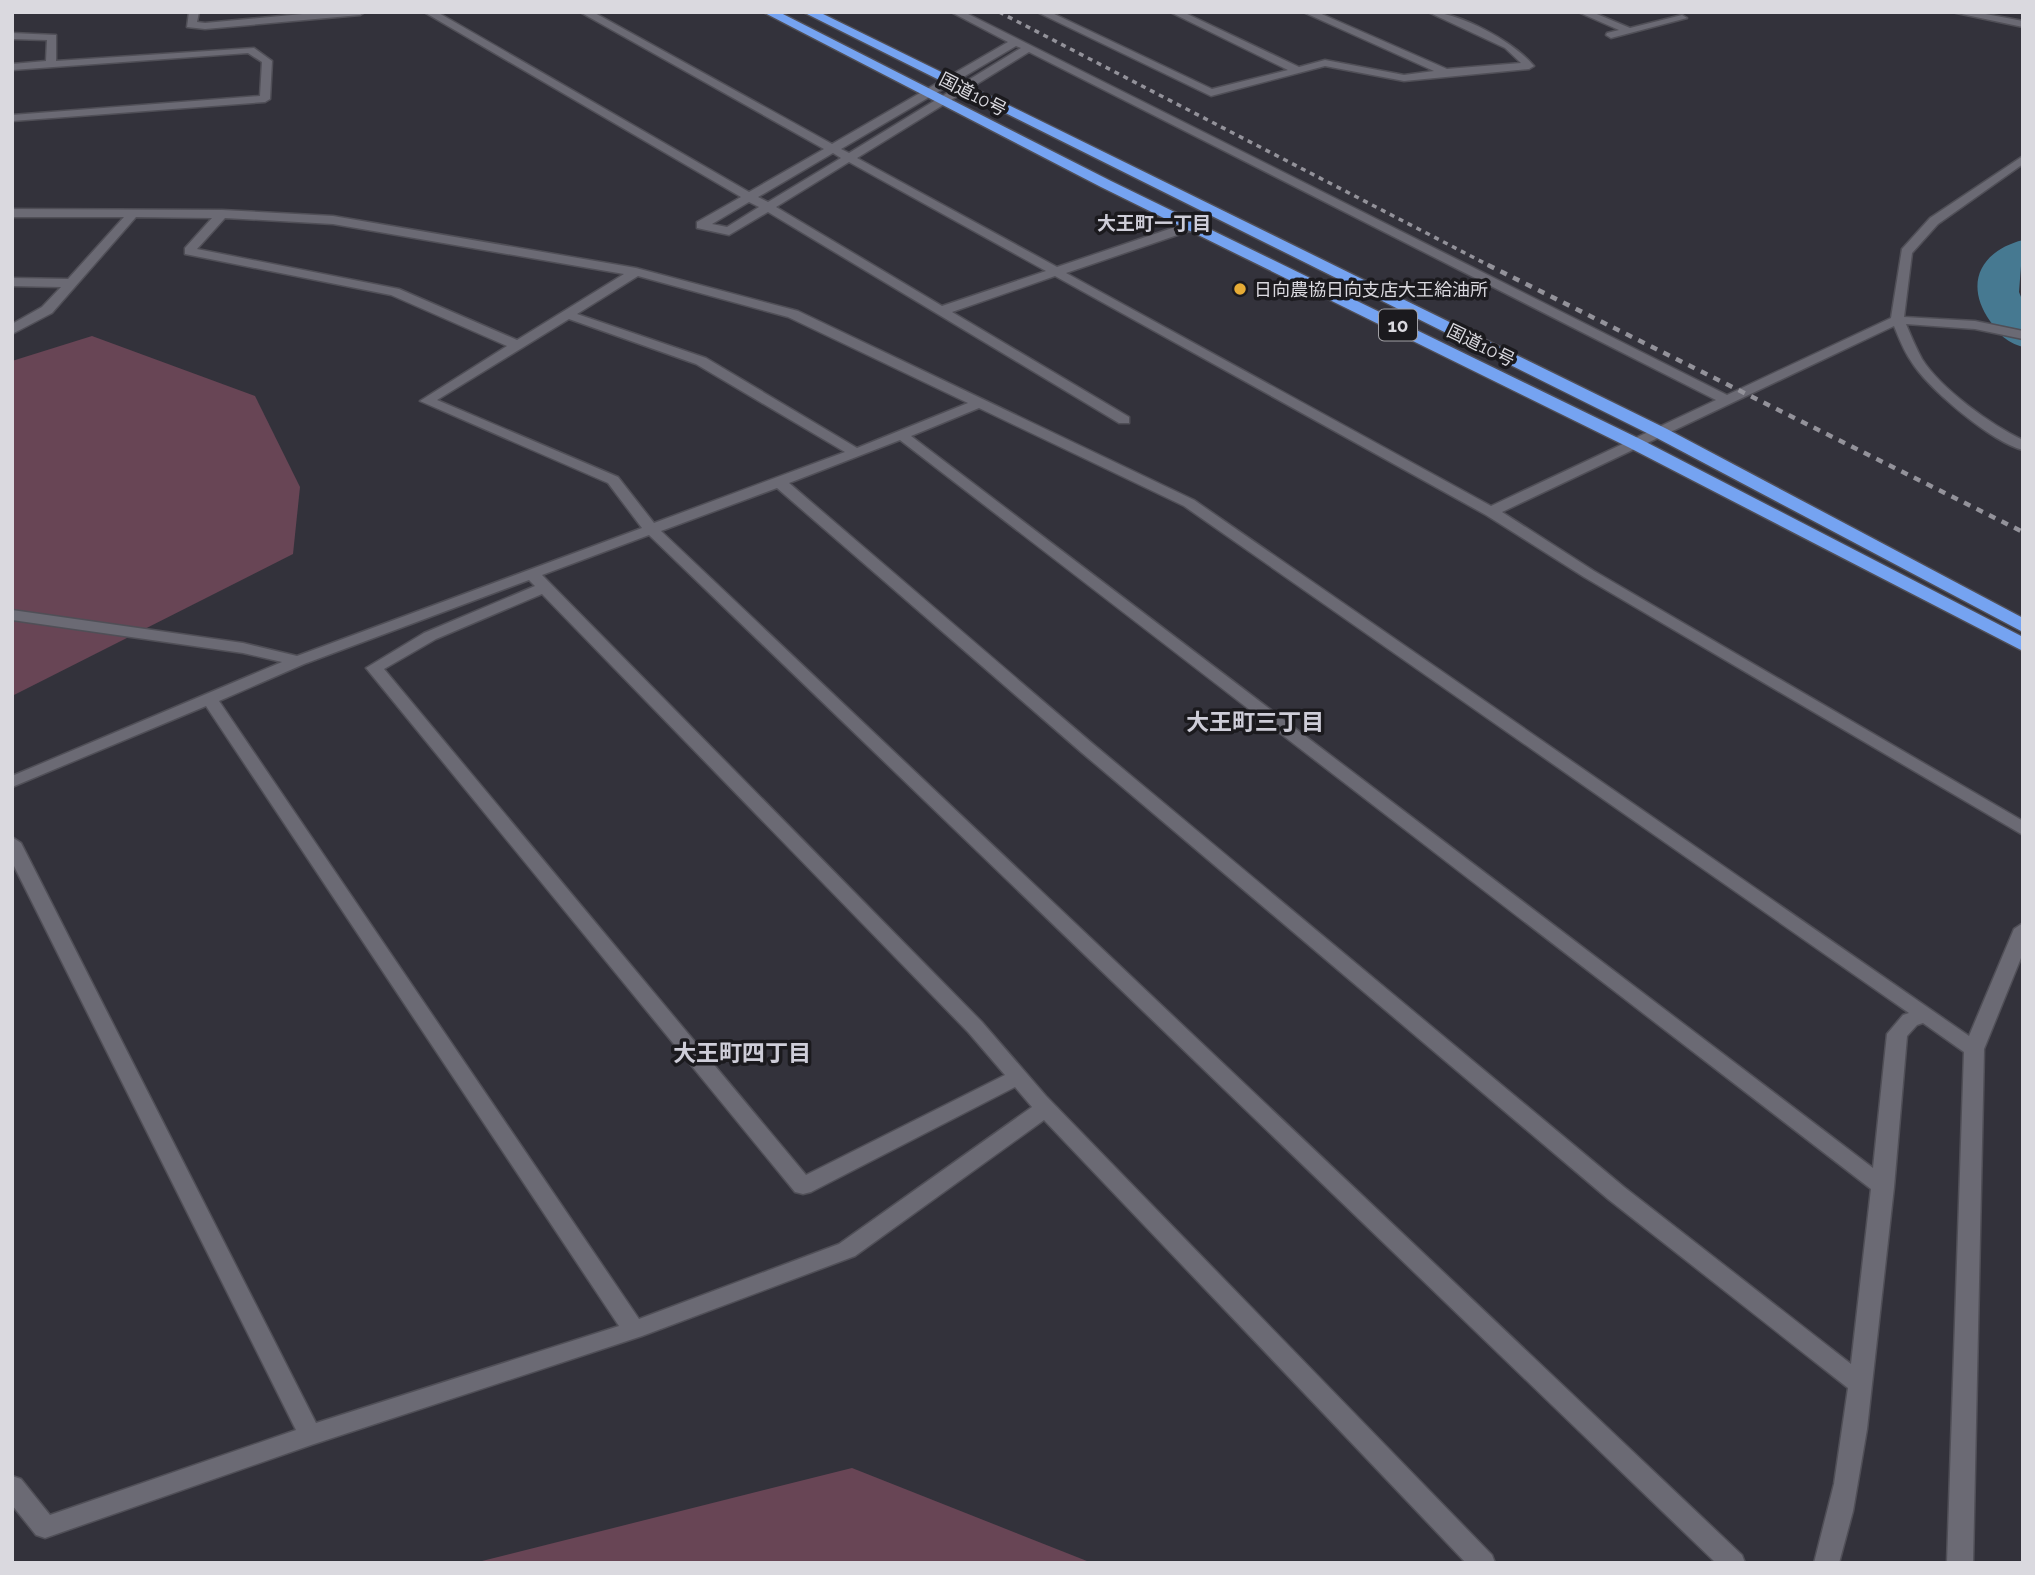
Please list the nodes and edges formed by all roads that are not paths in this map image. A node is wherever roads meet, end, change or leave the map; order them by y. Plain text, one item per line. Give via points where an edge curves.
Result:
1 (194, 12) edge
2 (360, 12) edge
3 (429, 12) edge
4 (585, 12) edge
5 (769, 12) edge
6 (809, 12) edge
7 (956, 12) edge
8 (1042, 12) edge
9 (1069, 12) edge
10 (1175, 12) edge
11 (1308, 12) edge
12 (1433, 12) edge
13 (1583, 12) edge
14 (1956, 12) edge
15 (1682, 18) dead end
16 (1057, 19) junction
17 (2023, 24) edge
18 (1627, 30) junction
19 (1611, 35) dead end
20 (12, 36) edge
21 (1016, 42) junction
22 (1027, 49) junction
23 (51, 64) junction
24 (12, 67) edge
25 (1297, 70) junction
26 (1446, 72) junction
27 (958, 83) junction
28 (936, 97) junction
29 (12, 118) edge
30 (835, 149) junction
31 (850, 157) junction
32 (2023, 159) edge
33 (749, 196) junction
34 (767, 207) junction
35 (12, 213) edge
36 (222, 214) junction
37 (132, 215) junction
38 (1194, 225) junction
39 (1056, 271) junction
40 (636, 272) junction
41 (12, 282) edge
42 (71, 283) junction
43 (941, 311) junction
44 (569, 314) junction
45 (1897, 320) junction
46 (12, 330) edge
47 (2023, 335) edge
48 (519, 346) junction
49 (1726, 400) junction
50 (980, 403) junction
51 (1124, 420) dead end
52 (1661, 433) junction
53 (903, 436) junction
54 (1636, 444) junction
55 (2023, 446) edge
56 (856, 453) junction
57 (779, 482) junction
58 (1491, 512) junction
59 (651, 529) junction
60 (531, 573) junction
61 (545, 587) junction
62 (12, 615) edge
63 (2023, 626) edge
64 (2023, 645) edge
65 (298, 660) junction
66 (210, 700) junction
67 (12, 782) edge
68 (2023, 829) edge
69 (12, 843) edge
70 (2023, 929) edge
71 (1926, 1015) junction
72 (1974, 1049) junction
73 (1017, 1077) junction
74 (1046, 1108) junction
75 (1883, 1186) junction
76 (634, 1330) junction
77 (1860, 1384) junction
78 (310, 1435) junction
79 (12, 1486) edge
80 (1483, 1563) edge
81 (1733, 1563) edge
82 (1826, 1563) edge
83 (1960, 1563) edge

1 - 2 street via 191,25 205,26
3 - 33 street
4 - 30 street
5 - 28 highway, 国道10号 / 10
6 - 27 highway, 国道10号 / 10
7 - 21 street
8 - 16 street
9 - 16 street
10 - 25 street
11 - 26 street
12 - 26 street via 1509,46 1529,66
13 - 18 street
14 - 17 street
15 - 18 street
16 - 25 street via 1211,93
18 - 19 street
20 - 23 street via 52,37
21 - 22 street
21 - 27 street
22 - 27 street
22 - 49 street
23 - 24 street
23 - 29 street via 250,51 267,61 265,99
25 - 26 street via 1325,63 1404,78
27 - 28 street
27 - 52 highway, 国道10号 / 10
28 - 30 street
28 - 31 street
28 - 38 highway, 国道10号 / 10
30 - 31 street
30 - 33 street
31 - 34 street
31 - 39 street
32 - 45 street via 1934,221 1906,252
33 - 34 street
33 - 34 street via 701,225 729,231
34 - 43 street
35 - 37 street
36 - 37 street
36 - 40 street via 333,220
36 - 48 street via 189,251 395,292
37 - 42 street
38 - 39 street
38 - 54 highway, 国道10号 / 10
39 - 43 street
39 - 58 street
40 - 44 street
40 - 50 street via 793,314
41 - 42 street
42 - 46 street via 47,310
43 - 51 street
44 - 48 street
44 - 56 street via 701,361
45 - 47 street via 1975,325
45 - 49 street
45 - 55 street via 1917,361 1939,386 1999,434
48 - 59 street via 427,401 613,480
49 - 52 street
50 - 53 street
50 - 71 street via 1189,503
52 - 54 street
52 - 63 highway, 国道10号 / 10
53 - 56 street
53 - 75 street
54 - 58 street
54 - 64 highway, 国道10号 / 10
56 - 57 street
57 - 59 street
57 - 77 street via 1616,1193
58 - 68 street
59 - 60 street
59 - 81 street
60 - 61 street
60 - 65 street
61 - 73 street via 975,1027
61 - 73 street via 430,636 374,668 803,1186
62 - 65 street
65 - 66 street
66 - 67 street
66 - 76 street
69 - 78 street
70 - 72 street
71 - 72 street
71 - 75 street via 1910,1020 1897,1034
72 - 83 street
73 - 74 street
74 - 76 street via 847,1250
74 - 80 street
75 - 77 street
76 - 78 street
77 - 82 street via 1840,1524
78 - 79 street via 45,1527

